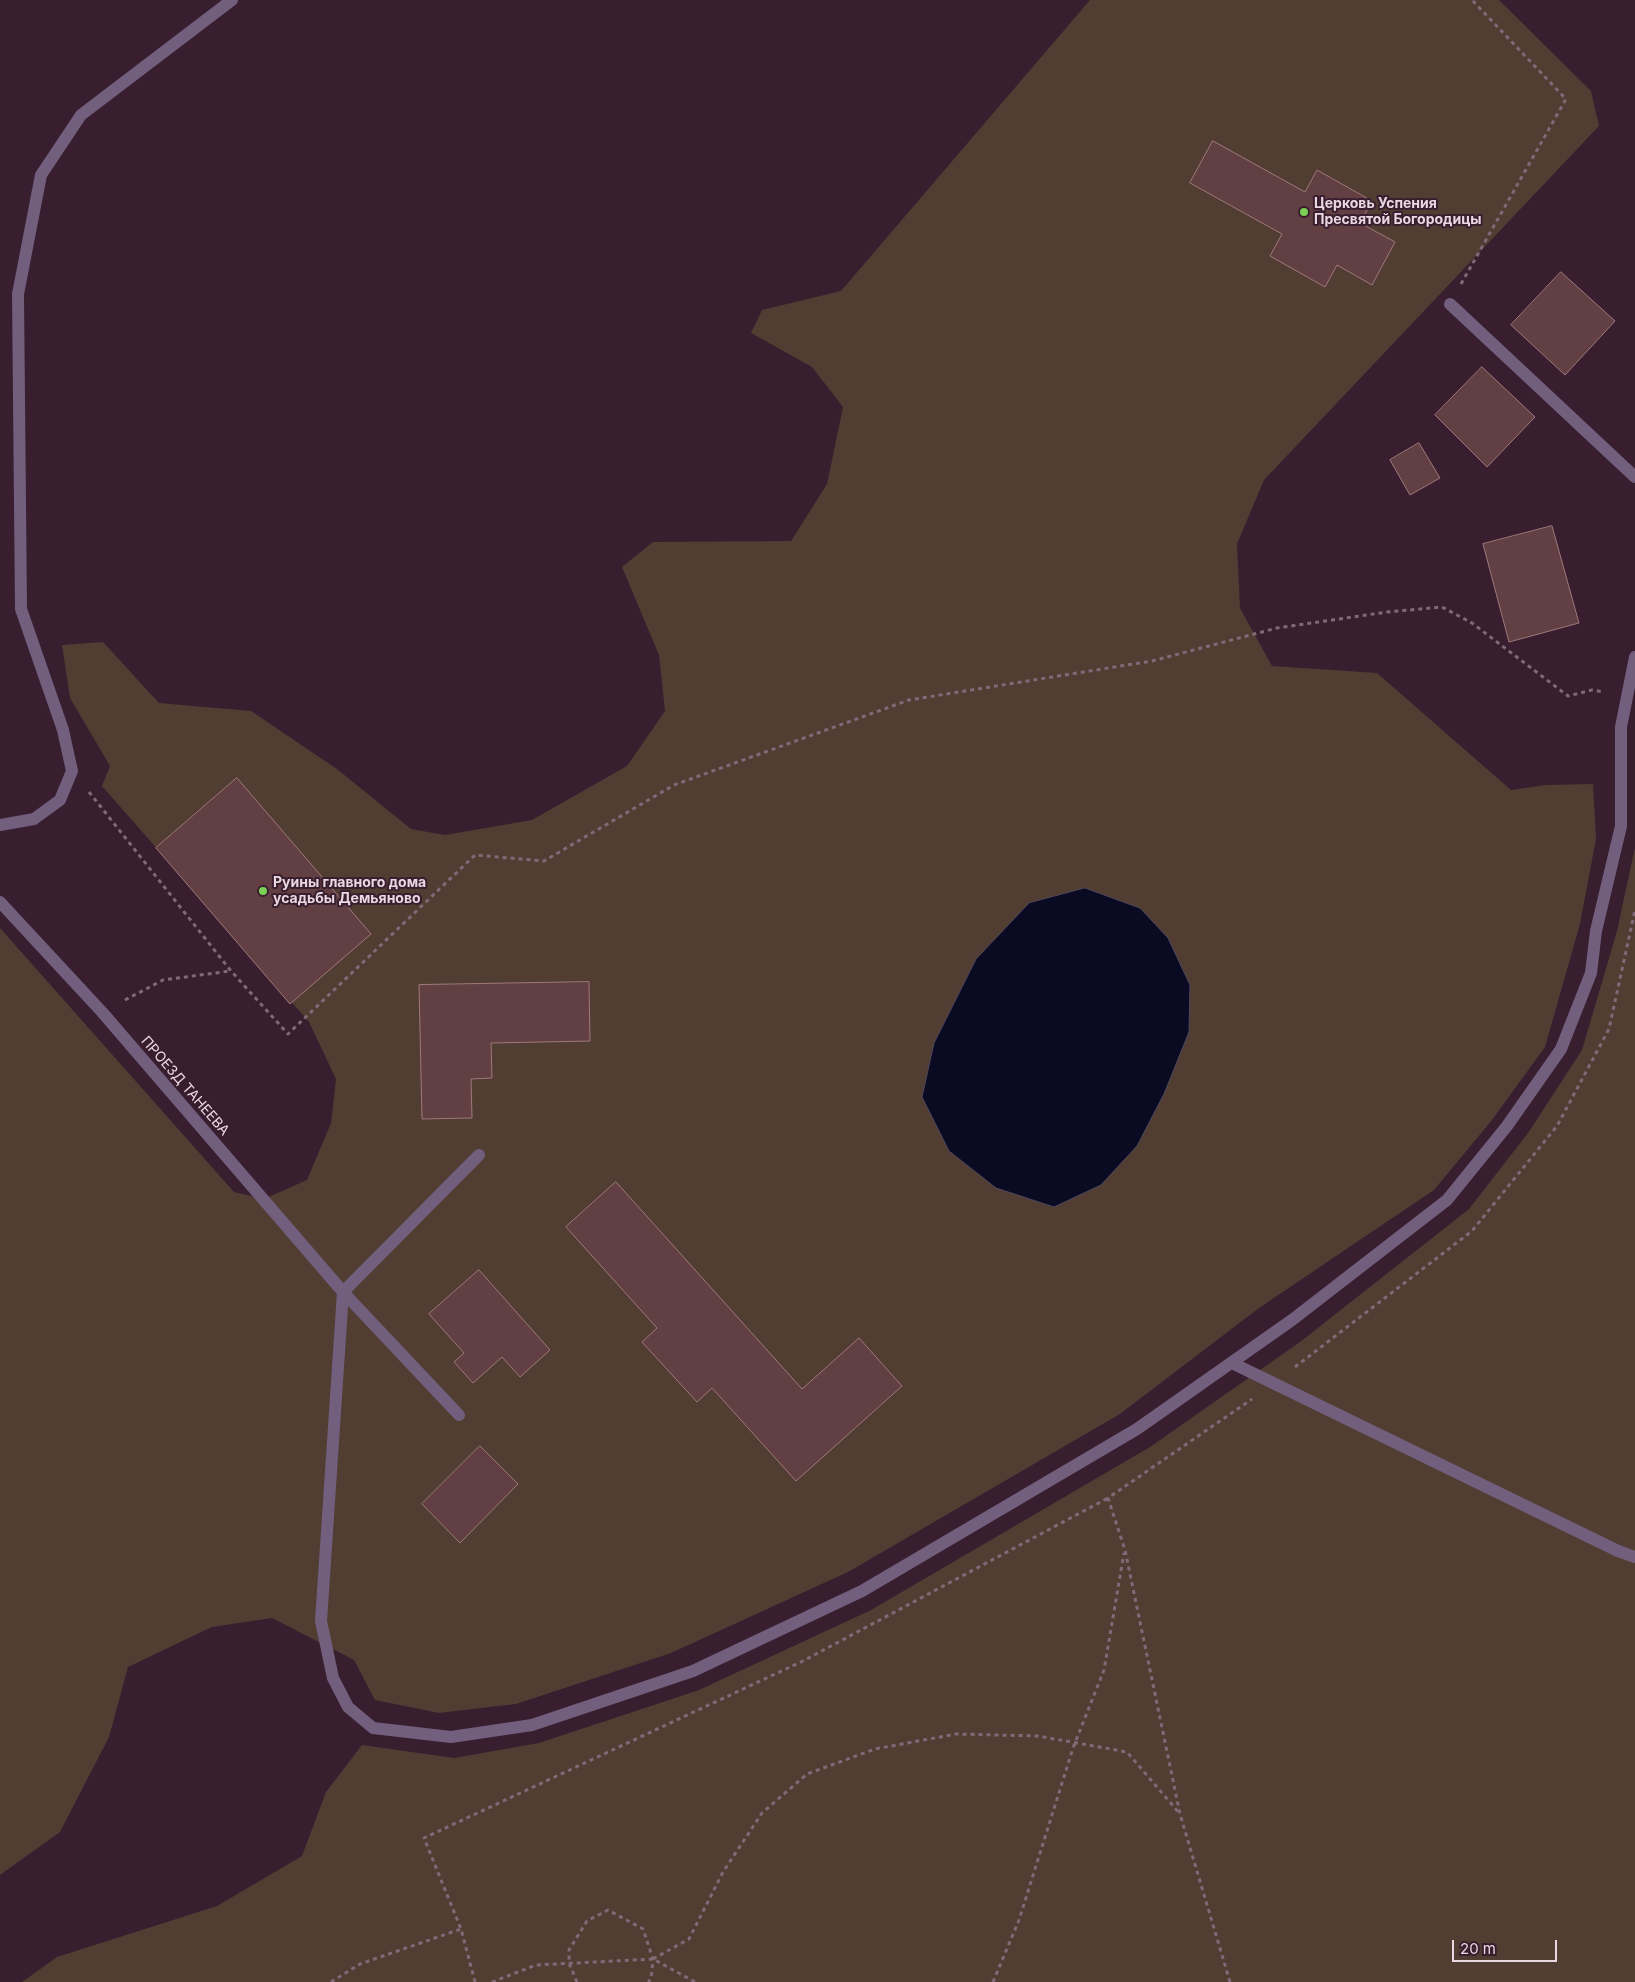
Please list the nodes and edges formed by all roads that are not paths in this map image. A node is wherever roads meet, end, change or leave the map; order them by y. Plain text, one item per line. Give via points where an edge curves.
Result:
1 (232, 0) edge
2 (1450, 304) road end
3 (1635, 477) edge
4 (1635, 657) edge
5 (0, 825) edge
6 (0, 902) edge
7 (479, 1155) dead end
8 (343, 1292) junction
9 (1232, 1363) junction
10 (459, 1415) dead end
11 (1635, 1557) edge

1 - 5 street via 81,115 41,175 18,294 21,609 63,730 72,771 60,800 34,819
2 - 3 street
4 - 9 street via 1621,727 1621,826 1596,931 1592,973 1561,1049 1507,1126 1447,1200
6 - 8 street, ПРОЕЗД ТАНЕЕВА via 102,1012
7 - 8 street
8 - 9 street via 321,1621 333,1678 348,1707 373,1728 451,1737 532,1724 693,1671 862,1592 1137,1429
8 - 10 street, ПРОЕЗД ТАНЕЕВА
9 - 11 street via 1618,1552

